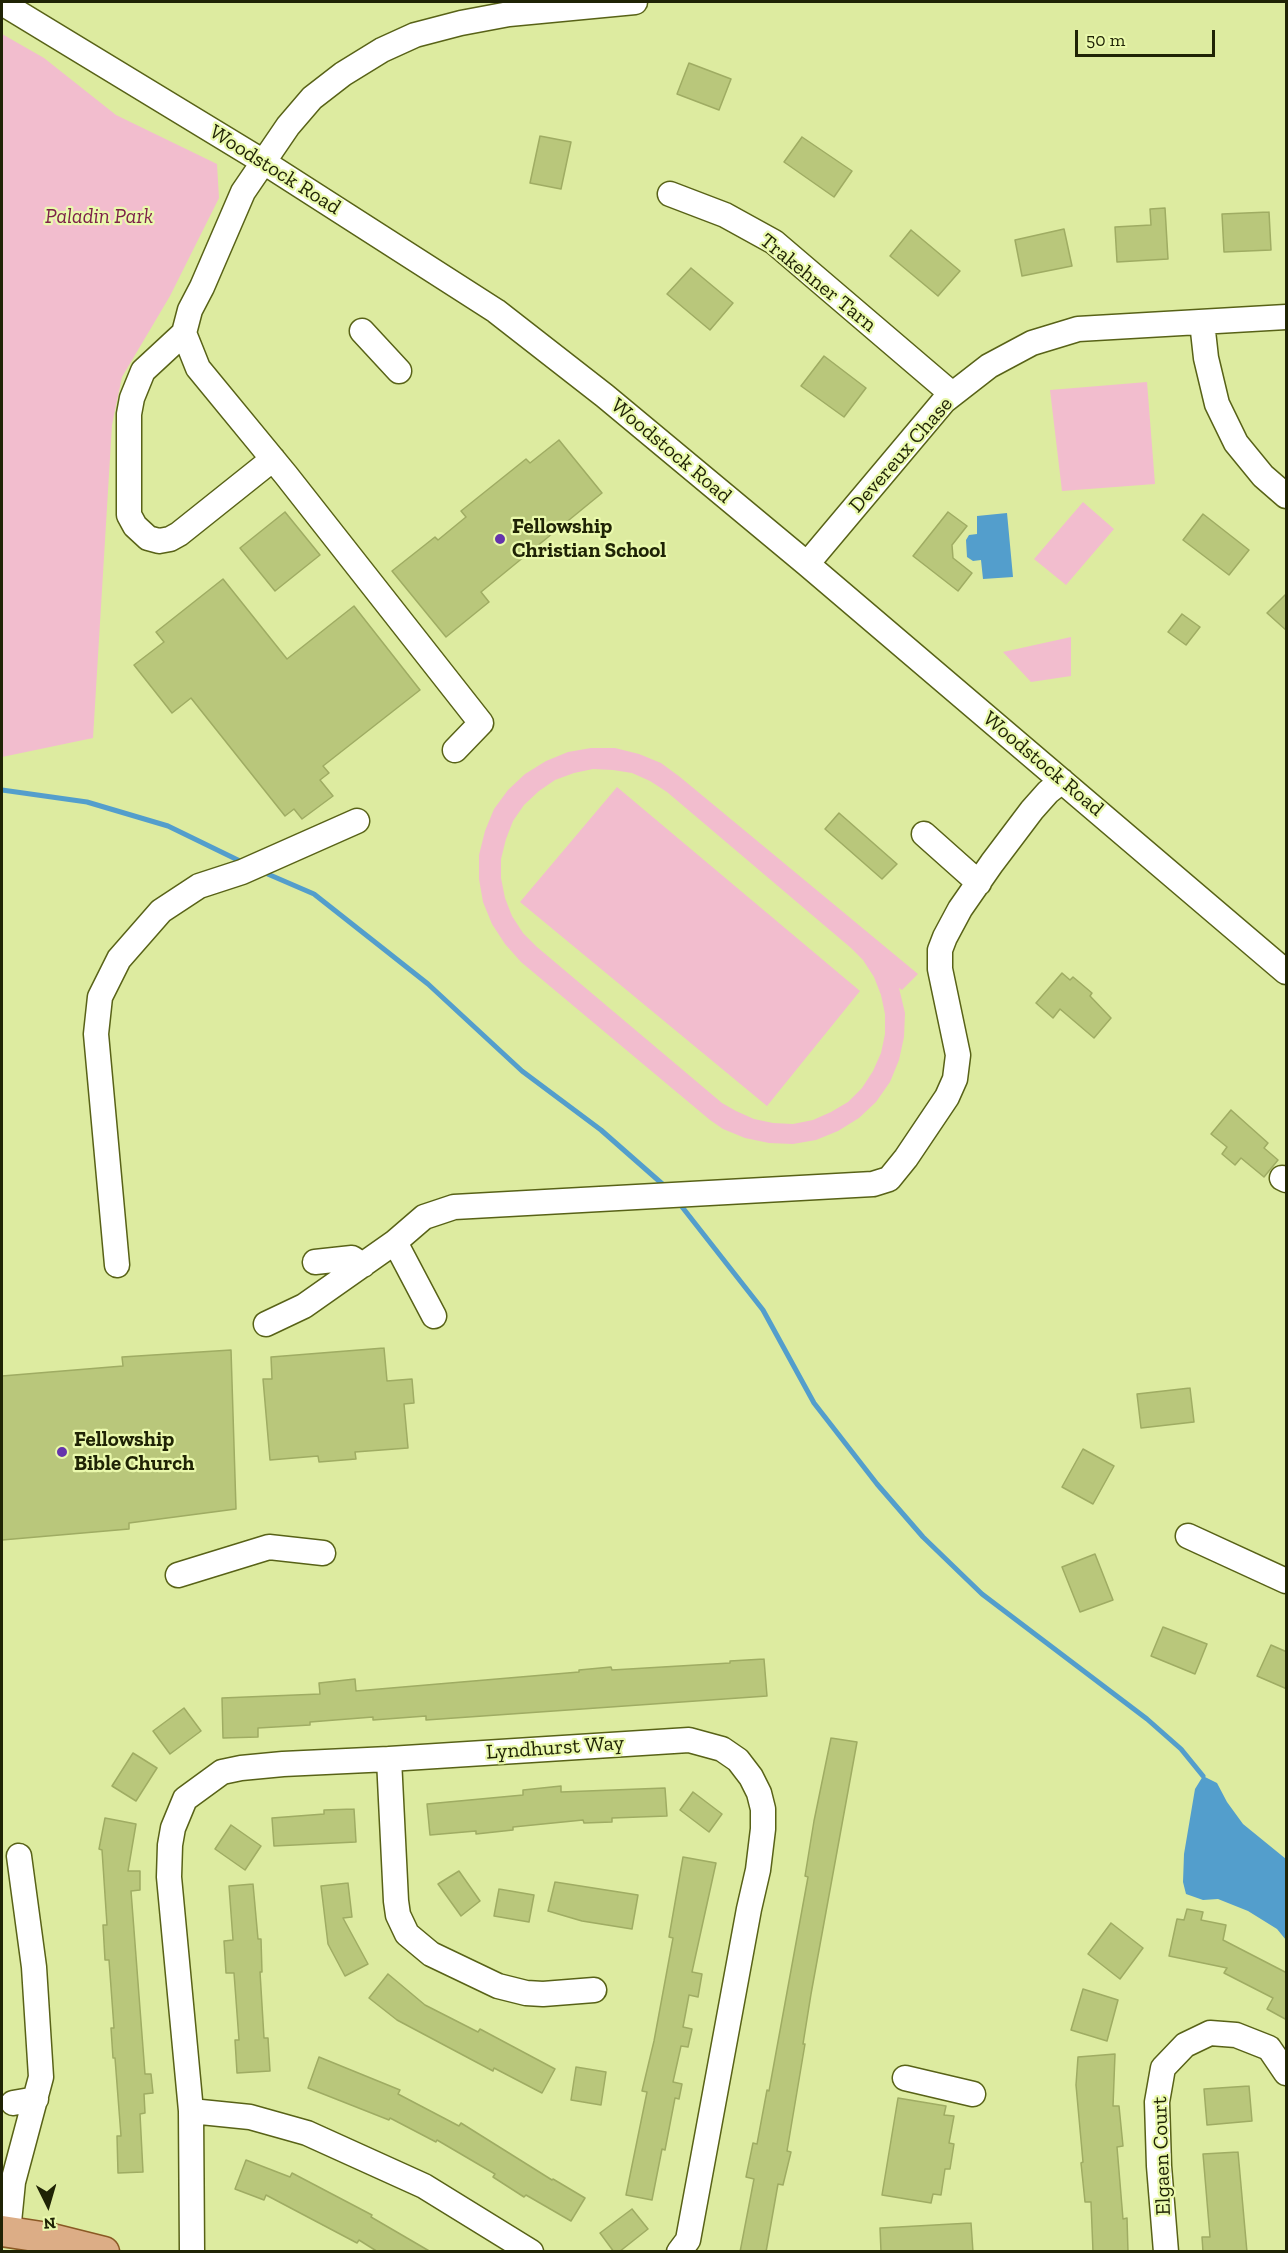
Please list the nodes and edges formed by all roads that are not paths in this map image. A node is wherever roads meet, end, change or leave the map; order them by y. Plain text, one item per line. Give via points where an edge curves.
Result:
1 (635, 2) edge
2 (2, 3) edge
3 (262, 161) junction
4 (670, 194) dead end
5 (1287, 317) edge
6 (1202, 322) junction
7 (362, 331) dead end
8 (184, 333) junction
9 (399, 370) dead end
10 (952, 394) junction
11 (273, 459) junction
12 (1287, 496) edge
13 (807, 564) junction
14 (455, 750) dead end
15 (1062, 781) junction
16 (357, 821) dead end
17 (924, 834) dead end
18 (979, 883) junction
19 (1287, 972) edge
20 (395, 1242) junction
21 (315, 1262) dead end
22 (363, 1264) junction
23 (117, 1265) dead end
24 (434, 1316) dead end
25 (266, 1324) dead end
26 (1188, 1536) dead end
27 (323, 1552) dead end
28 (178, 1575) dead end
29 (1287, 1581) edge
30 (389, 1759) junction
31 (14, 1869) edge
32 (594, 1990) dead end
33 (1287, 2073) edge
34 (905, 2078) dead end
35 (973, 2094) dead end
36 (36, 2099) junction
37 (13, 2103) dead end
38 (191, 2111) junction
39 (5, 2232) edge
40 (104, 2252) edge
41 (192, 2252) edge
42 (531, 2252) edge
43 (679, 2252) edge
44 (1166, 2252) edge

1 - 3 street via 509,14 415,35 362,62 312,98
2 - 3 street, Woodstock Road
3 - 8 street via 231,217 190,310
3 - 13 street, Woodstock Road via 496,311
4 - 10 street, Trakehner Tarn via 725,215 774,242
5 - 6 street, Devereux Chase
6 - 10 street, Devereux Chase via 1078,329 1032,343 989,366
6 - 12 street via 1216,404 1236,443 1263,476
7 - 9 street
8 - 11 street via 198,368
8 - 11 street via 143,371 132,398 129,514 135,526 148,537 170,539
10 - 13 street, Devereux Chase
11 - 14 street via 481,723
13 - 15 street, Woodstock Road
15 - 18 street via 1032,810
15 - 19 street, Woodstock Road
16 - 23 street via 242,872 199,886 161,910 119,959 100,997 96,1034
17 - 18 street
18 - 20 street via 960,909 940,950 940,969 958,1055 955,1078 947,1097 889,1179 873,1184 454,1207 424,1216
20 - 22 street
20 - 24 street
21 - 22 street via 352,1258
22 - 25 street via 304,1306
26 - 29 street
27 - 28 street via 270,1547
30 - 32 street via 396,1901 407,1934 431,1954 498,1986 543,1994
30 - 38 street, Lyndhurst Way via 242,1768 222,1772 185,1799 171,1836 169,1877
30 - 43 street, Lyndhurst Way via 689,1740 722,1749 738,1760 751,1777 763,1809 759,1870 688,2240
31 - 36 street via 35,1978 41,2077
33 - 44 street, Elgaen Court via 1269,2048 1236,2035 1210,2033 1185,2045 1163,2068 1157,2102 1158,2166
34 - 35 street
36 - 37 street
36 - 39 street via 13,2182
38 - 41 street, Lyndhurst Way
38 - 42 street via 250,2117 307,2133 424,2186
39 - 40 main road

